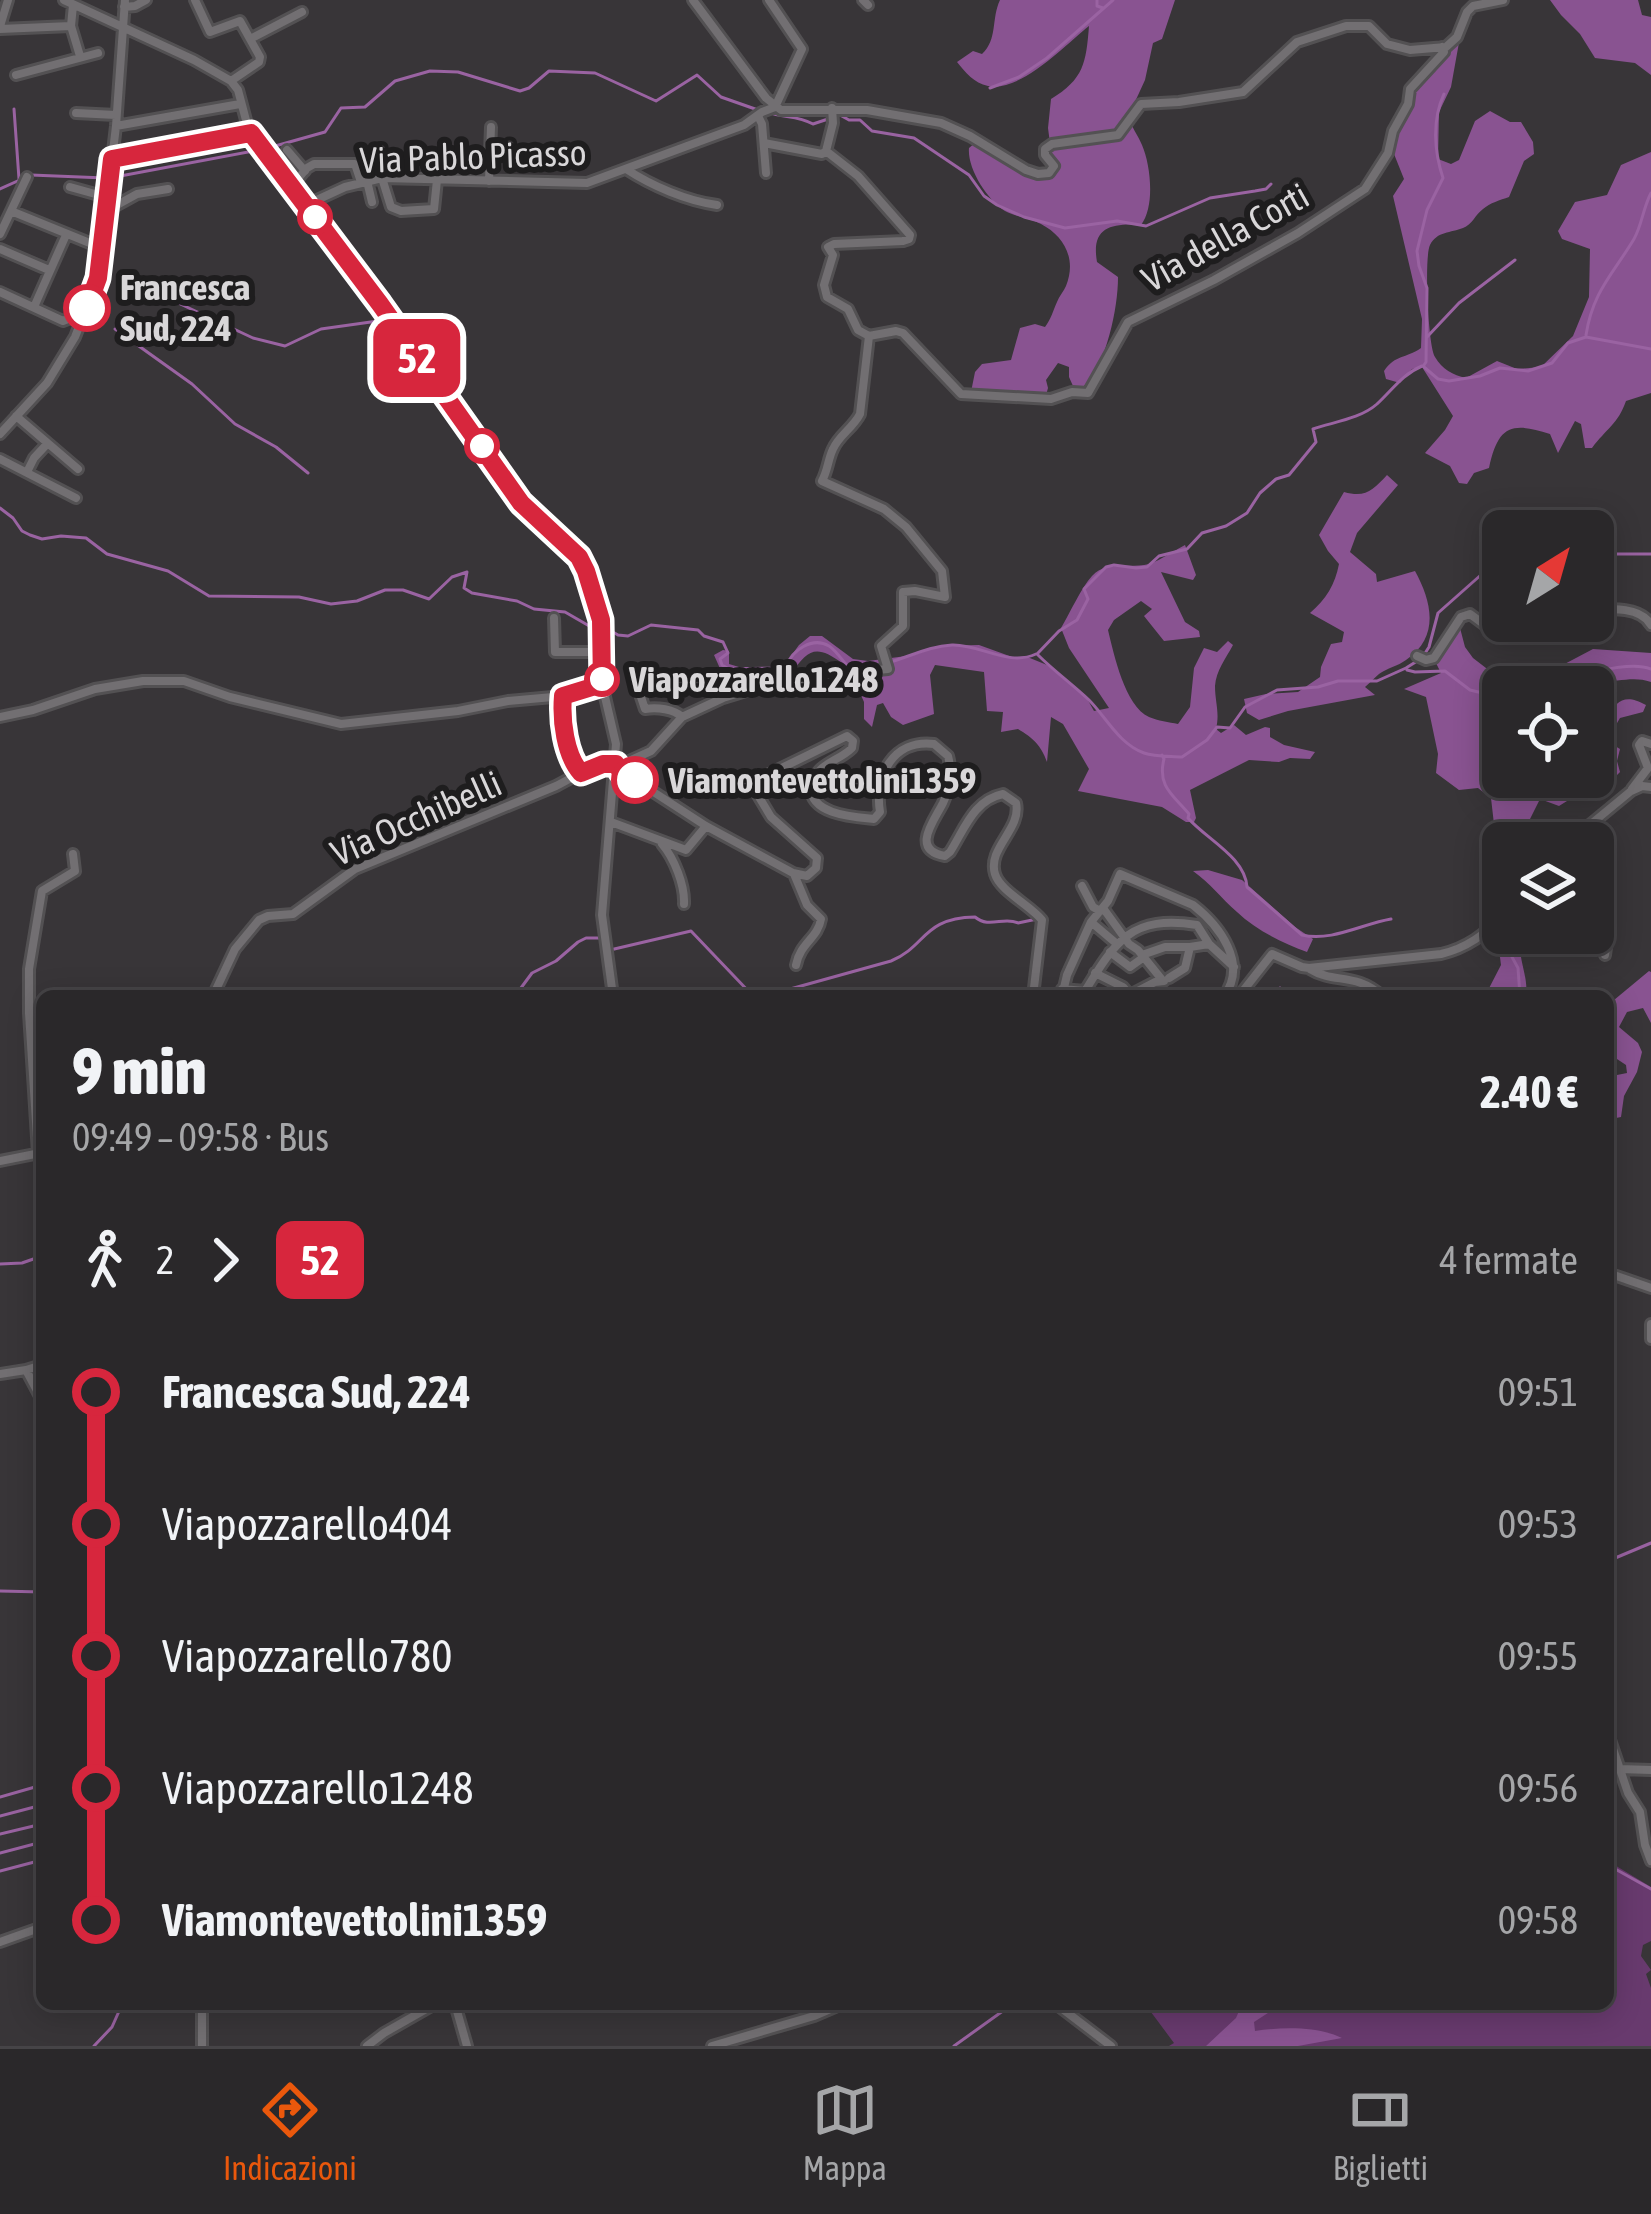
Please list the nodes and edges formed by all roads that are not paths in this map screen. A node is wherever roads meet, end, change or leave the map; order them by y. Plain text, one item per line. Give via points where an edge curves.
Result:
1 (8, 0) edge
2 (146, 0) edge
3 (195, 0) edge
4 (693, 0) edge
5 (769, 0) edge
6 (1503, 0) edge
7 (69, 2) edge
8 (125, 4) edge
9 (302, 12) dead end
10 (71, 26) junction
11 (122, 26) junction
12 (0, 28) edge
13 (250, 39) junction
14 (1442, 47) junction
15 (98, 53) dead end
16 (80, 56) junction
17 (16, 75) dead end
18 (231, 81) junction
19 (240, 104) junction
20 (837, 108) junction
21 (765, 111) junction
22 (76, 113) dead end
23 (116, 121) junction
24 (491, 127) dead end
25 (251, 133) junction
26 (764, 143) junction
27 (287, 150) dead end
28 (826, 151) junction
29 (112, 159) junction
30 (626, 170) junction
31 (304, 171) junction
32 (766, 173) dead end
33 (27, 177) dead end
34 (437, 180) junction
35 (489, 182) junction
36 (383, 183) junction
37 (366, 184) junction
38 (70, 187) dead end
39 (291, 187) junction
40 (168, 189) dead end
41 (106, 197) junction
42 (372, 202) dead end
43 (306, 205) junction
44 (717, 205) dead end
45 (11, 211) junction
46 (105, 212) junction
47 (0, 234) edge
48 (66, 235) junction
49 (102, 248) junction
50 (0, 249) edge
51 (49, 270) junction
52 (0, 292) edge
53 (34, 307) junction
54 (86, 311) junction
55 (67, 324) junction
56 (79, 328) junction
57 (869, 335) junction
58 (72, 342) junction
59 (16, 416) junction
60 (0, 434) edge
61 (47, 444) junction
62 (0, 460) edge
63 (78, 469) dead end
64 (27, 472) junction
65 (76, 498) dead end
66 (1614, 610) edge
67 (554, 618) dead end
68 (1482, 623) edge
69 (1651, 625) edge
70 (601, 652) junction
71 (1417, 656) dead end
72 (602, 684) junction
73 (640, 694) dead end
74 (563, 696) junction
75 (0, 717) edge
76 (682, 717) junction
77 (1651, 744) edge
78 (617, 765) junction
79 (581, 773) junction
80 (1651, 787) edge
81 (1631, 791) junction
82 (611, 822) junction
83 (1593, 822) edge
84 (706, 826) junction
85 (656, 839) junction
86 (73, 854) dead end
87 (793, 873) junction
88 (1082, 886) dead end
89 (683, 904) dead end
90 (1101, 909) junction
91 (1091, 922) junction
92 (1482, 936) edge
93 (1117, 944) junction
94 (1209, 944) junction
95 (1190, 947) junction
96 (1143, 956) junction
97 (796, 965) dead end
98 (1234, 967) junction
99 (1306, 968) junction
100 (1095, 974) junction
101 (1165, 980) junction
102 (216, 990) edge
103 (612, 990) edge
104 (1034, 990) edge
105 (1063, 990) edge
106 (1083, 990) edge
107 (1092, 990) edge
108 (1126, 990) edge
109 (1142, 990) edge
110 (1228, 990) edge
111 (1245, 990) edge
112 (1373, 990) edge
113 (36, 1101) edge
114 (36, 1153) edge
115 (0, 1161) edge
116 (1614, 1275) edge
117 (1651, 1288) edge
118 (1651, 1324) edge
119 (1651, 1339) edge
120 (36, 1367) edge
121 (26, 1370) junction
122 (0, 1375) edge
123 (36, 1389) edge
124 (1614, 1753) edge
125 (1619, 1769) junction
126 (1651, 1770) edge
127 (1651, 1861) edge
128 (36, 1930) edge
129 (0, 1942) edge
130 (202, 2010) edge
131 (424, 2010) edge
132 (457, 2010) edge
133 (828, 2010) edge
134 (1064, 2010) edge
135 (202, 2046) edge
136 (368, 2046) edge
137 (467, 2046) edge
138 (712, 2046) edge
139 (1111, 2046) edge

1 - 12 street
2 - 8 street
3 - 13 street via 210,32 238,20
4 - 21 street via 766,98
5 - 21 street via 802,49
6 - 14 street via 1473,6
7 - 10 street
7 - 11 street
8 - 11 street
9 - 13 street
10 - 12 street
10 - 16 street
11 - 18 street
11 - 23 street
13 - 18 street via 260,60
14 - 20 street via 1410,50 1387,44 1369,26 1346,26 1297,42 1243,92 1141,104 1118,135 1052,144 1045,149 1054,166 1049,173 941,124
14 - 57 street, Via della Corti via 1410,89 1388,153 1365,189 1128,322 1088,393 961,394 903,333
15 - 16 street
16 - 17 street
18 - 19 street
19 - 23 street
19 - 25 street
20 - 21 street
20 - 28 street
21 - 26 street
21 - 30 street, Via Pablo Picasso
22 - 23 street
23 - 29 street
24 - 35 street
25 - 29 street
25 - 39 street
26 - 28 street
26 - 32 street
27 - 31 street
28 - 57 street via 910,235 828,247 827,297
29 - 41 street
30 - 35 street, Via Pablo Picasso via 578,184
30 - 44 street
31 - 37 street via 351,163
31 - 39 street
33 - 45 street
34 - 35 street, Via Pablo Picasso
34 - 36 street, Via Pablo Picasso
34 - 36 street via 432,210 395,210
36 - 37 street, Via Pablo Picasso
37 - 42 street
37 - 43 street, Via Pablo Picasso
38 - 41 street
39 - 43 street
40 - 46 street
41 - 46 street
43 - 70 street via 521,503 579,557
45 - 47 street
45 - 48 street
46 - 49 street
48 - 49 street
48 - 51 street
49 - 54 street
50 - 51 street
51 - 53 street
52 - 53 street
53 - 55 street
54 - 55 street
54 - 56 street
55 - 56 street
55 - 58 street
56 - 58 street
57 - 76 street, Via Occhibelli via 860,414 834,446 822,481 905,527 940,568 946,594 904,592 903,626 881,646 888,667 759,687
58 - 59 street
59 - 60 street
59 - 61 street
61 - 63 street
61 - 64 street
62 - 64 street
64 - 65 street
66 - 69 street via 1633,610
67 - 70 street via 555,652
68 - 71 street via 1461,616 1434,658
70 - 72 street
72 - 74 street
72 - 78 street
73 - 76 street via 644,709
74 - 75 street via 341,724 168,680 119,683
74 - 79 street via 572,763
76 - 78 street, Via Occhibelli via 655,748
77 - 81 street via 1639,745 1648,767
78 - 79 street, Via Occhibelli
78 - 82 street
78 - 84 street
79 - 102 street, Via Occhibelli via 355,869 293,914 260,920
80 - 81 street
81 - 83 street
82 - 85 street
82 - 103 street via 602,915
84 - 85 street via 686,850
84 - 87 street
85 - 89 street via 671,856
86 - 113 street via 75,871 43,891 31,950
87 - 97 street via 821,919
87 - 104 street via 807,876 817,859 764,809 756,792 761,778 847,736 852,748 817,772 813,796 831,812 874,819 892,758 909,745 934,744 950,763 927,835 934,854 950,852 991,797 1016,803 994,874 1042,920
88 - 90 street
90 - 91 street
90 - 93 street
90 - 98 street via 1120,874 1193,905
91 - 93 street
91 - 105 street
92 - 99 street via 1442,954
93 - 94 street via 1146,926 1190,923
93 - 96 street
93 - 96 street via 1130,967
93 - 100 street
94 - 95 street
94 - 98 street
95 - 96 street
95 - 101 street via 1185,968
96 - 101 street
98 - 110 street
99 - 111 street via 1272,954
99 - 112 street
100 - 106 street
100 - 107 street
100 - 108 street
101 - 109 street
114 - 115 street
116 - 117 street
118 - 119 street
120 - 121 street
121 - 122 street
121 - 123 street
124 - 125 street
125 - 126 street
125 - 127 street
128 - 129 street
130 - 135 street
131 - 136 street
132 - 137 street
133 - 138 street
134 - 139 street

